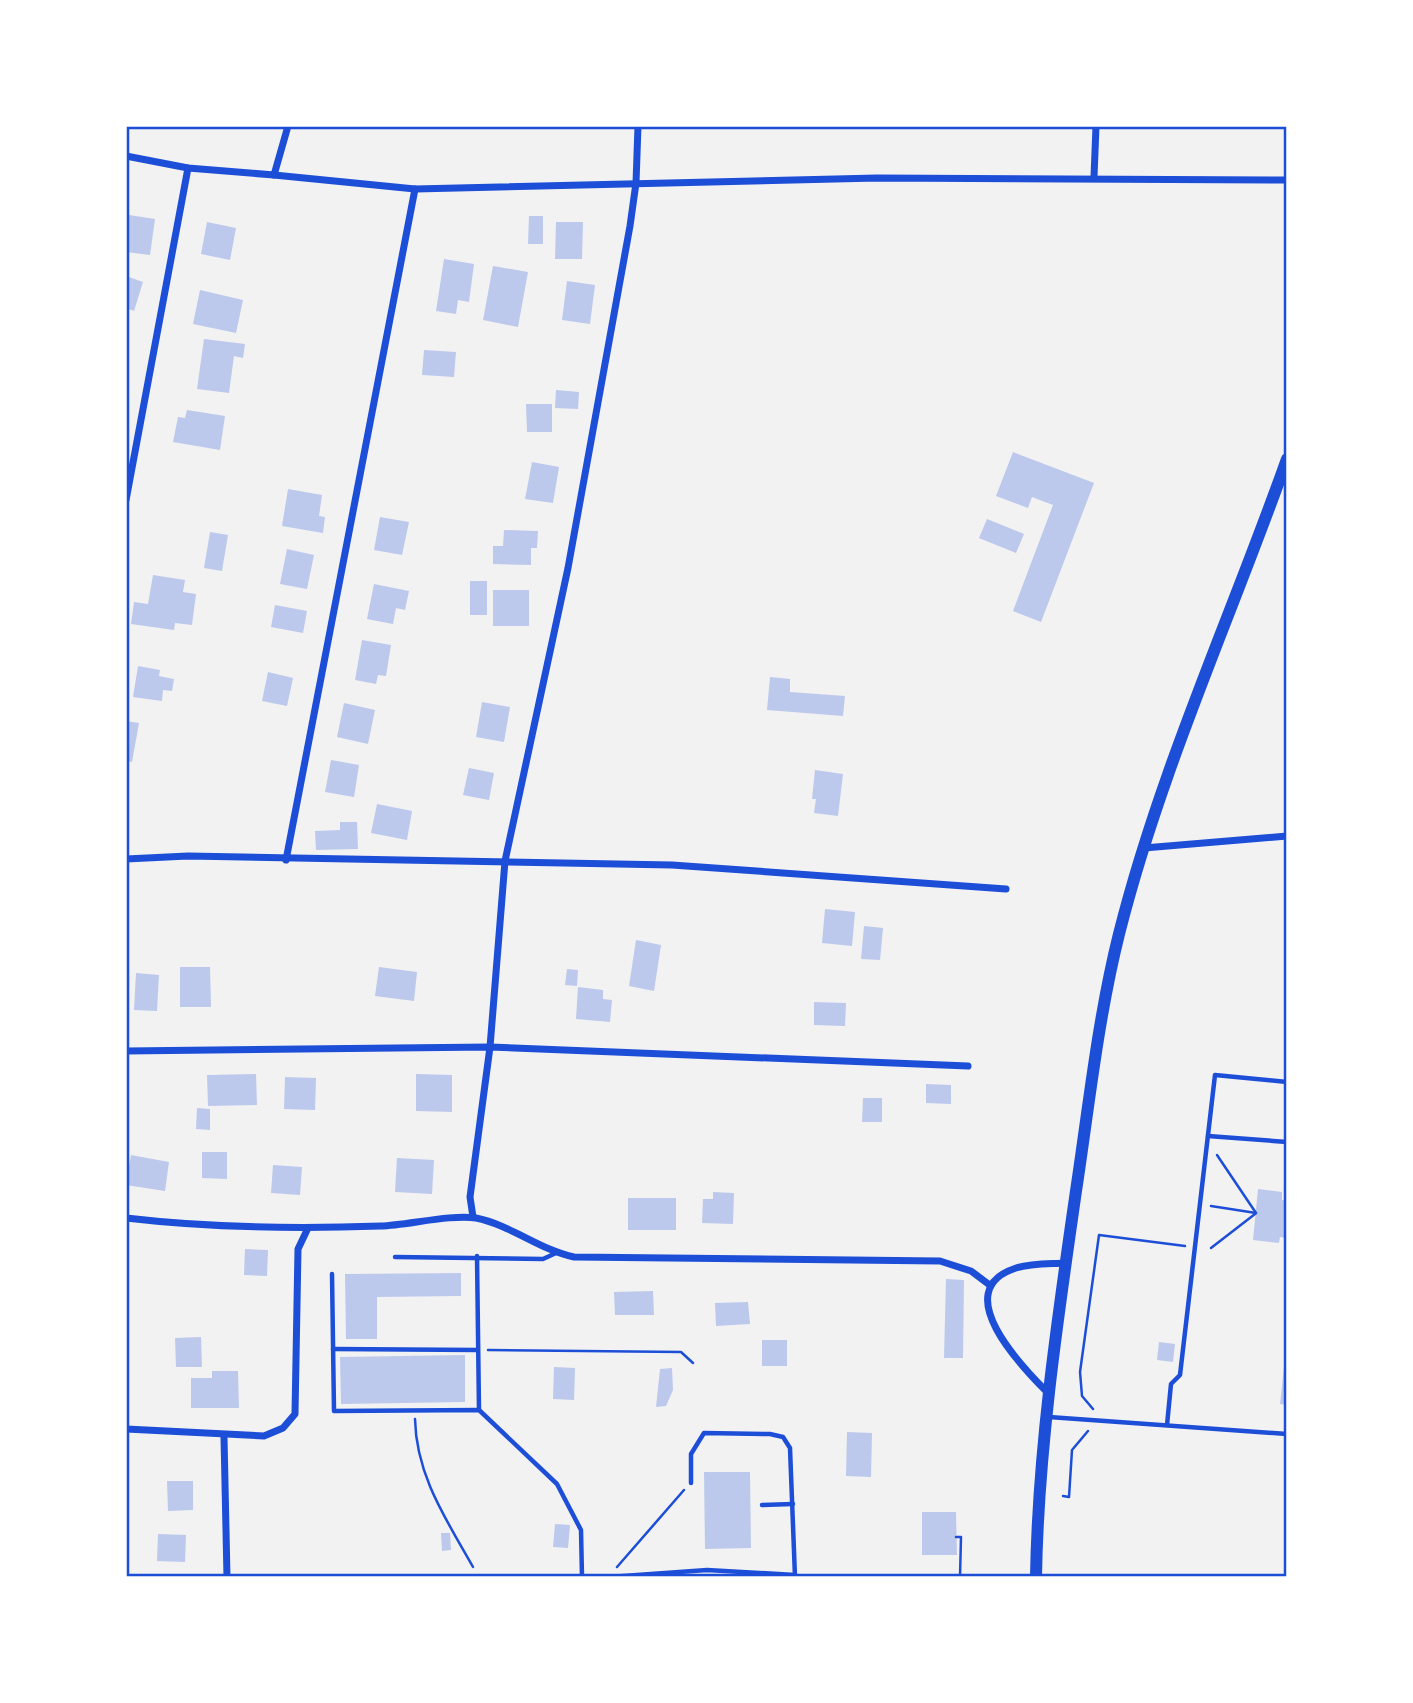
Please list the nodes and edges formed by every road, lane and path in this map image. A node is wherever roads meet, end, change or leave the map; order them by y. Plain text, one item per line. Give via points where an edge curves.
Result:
1 (288, 126) edge
2 (638, 126) edge
3 (1096, 126) edge
4 (126, 156) edge
5 (188, 168) junction
6 (274, 176) junction
7 (1094, 177) junction
8 (1287, 180) edge
9 (636, 183) junction
10 (415, 189) junction
11 (1287, 459) edge
12 (126, 500) edge
13 (1287, 836) edge
14 (1144, 848) junction
15 (126, 859) edge
16 (286, 860) junction
17 (505, 861) junction
18 (1006, 889) dead end
19 (490, 1047) junction
20 (126, 1051) edge
21 (968, 1066) dead end
22 (1287, 1082) edge
23 (1208, 1139) junction
24 (1287, 1142) edge
25 (1201, 1205) junction
26 (1256, 1213) junction
27 (473, 1217) junction
28 (126, 1218) edge
29 (308, 1228) junction
30 (1190, 1246) dead end
31 (1211, 1248) dead end
32 (556, 1253) junction
33 (477, 1256) junction
34 (395, 1257) dead end
35 (1065, 1263) junction
36 (332, 1274) dead end
37 (991, 1286) junction
38 (333, 1349) junction
39 (477, 1350) junction
40 (694, 1363) dead end
41 (1050, 1395) junction
42 (414, 1410) junction
43 (479, 1410) junction
44 (1100, 1411) dead end
45 (1048, 1417) junction
46 (1167, 1425) junction
47 (126, 1429) edge
48 (1093, 1429) dead end
49 (1287, 1434) edge
50 (224, 1437) junction
51 (691, 1483) joint
52 (1063, 1496) dead end
53 (793, 1504) junction
54 (762, 1505) dead end
55 (956, 1537) dead end
56 (617, 1567) dead end
57 (478, 1576) edge
58 (795, 1576) edge
59 (227, 1577) edge
60 (421, 1577) edge
61 (565, 1577) edge
62 (582, 1577) edge
63 (609, 1577) edge
64 (960, 1577) edge
65 (1036, 1577) edge

1 - 6 street
2 - 9 street
3 - 7 street
4 - 5 street
5 - 6 street
5 - 12 street
6 - 10 street
7 - 8 street
7 - 9 street
9 - 10 street
9 - 17 street via 568,568
10 - 16 street
11 - 14 main road
13 - 14 street
14 - 35 main road via 1101,1020
15 - 16 street
16 - 17 street
17 - 18 street via 804,872
17 - 19 street
19 - 20 street
19 - 21 street
19 - 27 street via 470,1197
22 - 23 lane via 1215,1075
23 - 24 lane
23 - 25 lane
23 - 26 path
25 - 26 path
25 - 46 lane via 1180,1375 1171,1384
26 - 31 path
27 - 29 street via 392,1226
27 - 32 street
28 - 29 street
29 - 50 street via 298,1250 295,1414 283,1428 264,1436
30 - 44 path via 1099,1235 1079,1387 1087,1404
32 - 33 lane via 543,1259
32 - 37 street via 588,1258 940,1261 971,1271
33 - 34 lane
33 - 39 lane
35 - 37 street via 1015,1268
35 - 41 main road
36 - 38 lane
37 - 41 street via 987,1303 994,1326 1020,1365
38 - 39 lane
38 - 42 lane via 334,1411
39 - 40 path via 681,1352
39 - 43 lane
41 - 45 main road
42 - 43 lane
42 - 57 path via 415,1444 426,1482
43 - 62 lane via 557,1484 581,1530
45 - 46 lane
45 - 65 main road
46 - 49 lane
47 - 50 street
48 - 52 path via 1072,1450 1069,1497
50 - 59 street
51 - 53 lane via 691,1454 704,1433 770,1434 783,1437 790,1448
51 - 56 path
53 - 54 lane
53 - 58 lane
55 - 64 path via 961,1537
57 - 60 lane
57 - 61 lane
58 - 63 lane via 707,1570

